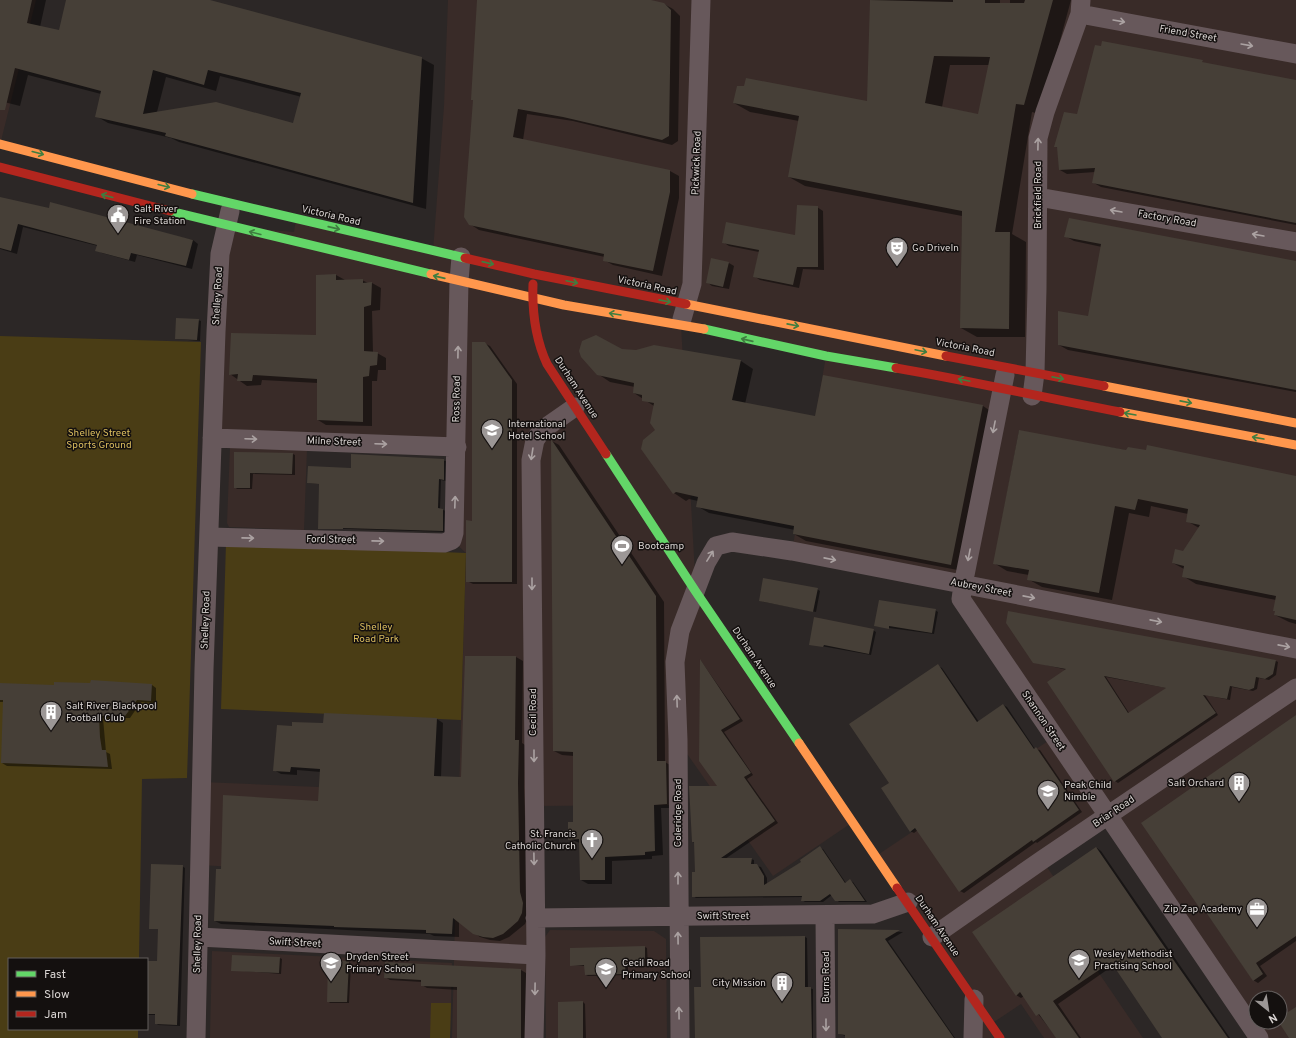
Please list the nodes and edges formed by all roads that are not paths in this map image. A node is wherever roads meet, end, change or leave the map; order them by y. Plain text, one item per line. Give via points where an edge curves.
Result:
1 (701, 0) edge
2 (1081, 7) edge
3 (1296, 54) edge
4 (0, 144) edge
5 (0, 167) edge
6 (1038, 197) junction
7 (231, 204) junction
8 (227, 226) junction
9 (1296, 242) edge
10 (461, 257) junction
11 (534, 274) junction
12 (459, 281) junction
13 (532, 298) junction
14 (685, 305) junction
15 (681, 324) junction
16 (1006, 368) junction
17 (1035, 373) junction
18 (1002, 389) junction
19 (1032, 396) junction
20 (576, 407) junction
21 (1296, 423) edge
22 (212, 438) junction
23 (1296, 445) edge
24 (457, 447) junction
25 (209, 537) junction
26 (452, 540) joint
27 (963, 585) junction
28 (696, 592) junction
29 (1296, 649) edge
30 (1296, 688) edge
31 (1108, 817) junction
32 (908, 902) junction
33 (825, 916) junction
34 (678, 917) junction
35 (535, 918) junction
36 (198, 937) junction
37 (932, 937) junction
38 (536, 956) junction
39 (974, 999) junction
40 (196, 1038) edge
41 (534, 1038) edge
42 (680, 1038) edge
43 (826, 1038) edge
44 (973, 1038) edge
45 (1000, 1038) edge
46 (1259, 1038) edge

1 - 14 street, Pickwick Road via 692,284
2 -> 3 street, Friend Street
6 -> 2 street, Brickfield Road via 1038,138
4 -> 7 main road, Victoria Road
8 -> 5 main road
9 -> 6 street, Factory Road
6 - 17 street, Brickfield Road
7 - 8 street, Shelley Road
7 -> 10 main road, Victoria Road
12 -> 8 main road
8 - 22 street, Shelley Road via 220,254
10 -> 11 main road, Victoria Road
10 - 12 street, Ross Road
11 - 13 main road, Durham Avenue
11 -> 14 main road, Victoria Road
12 - 13 main road
24 -> 12 street, Ross Road
15 -> 13 main road
13 - 20 main road, Durham Avenue via 539,348
14 - 15 street, Pickwick Road
14 -> 16 main road, Victoria Road
18 -> 15 main road via 757,342
16 - 17 main road, Victoria Road
16 - 18 street, Shannon Street
17 - 19 street, Brickfield Road
17 -> 21 main road, Victoria Road
18 - 19 main road
18 -> 27 street, Shannon Street
23 -> 19 main road
20 - 28 main road, Durham Avenue
20 -> 35 street, Cecil Road via 542,430 534,440 531,460
22 -> 24 street, Milne Street
22 - 25 street, Shelley Road
26 -> 24 street, Ross Road
25 -> 26 street, Ford Street via 444,543
25 - 36 street, Shelley Road
28 -> 27 street, Aubrey Street via 706,563 716,546 732,542
27 -> 29 street, Aubrey Street
27 - 31 street, Shannon Street via 961,599
28 - 32 main road, Durham Avenue
34 -> 28 street, Coleridge Road via 678,740 675,662 680,631
30 - 31 street, Briar Road
31 - 37 street, Briar Road
31 - 46 street, Shannon Street
32 - 33 street, Swift Street via 873,914
32 - 37 main road, Durham Avenue
33 - 34 street, Swift Street
33 -> 43 street, Burns Road
34 - 35 street, Swift Street
42 -> 34 street, Coleridge Road
35 - 38 street, Cecil Road
36 - 38 street, Swift Street
36 - 40 street, Shelley Road
37 - 39 main road, Durham Avenue
38 -> 41 street, Cecil Road
39 - 44 street
39 - 45 main road, Durham Avenue

